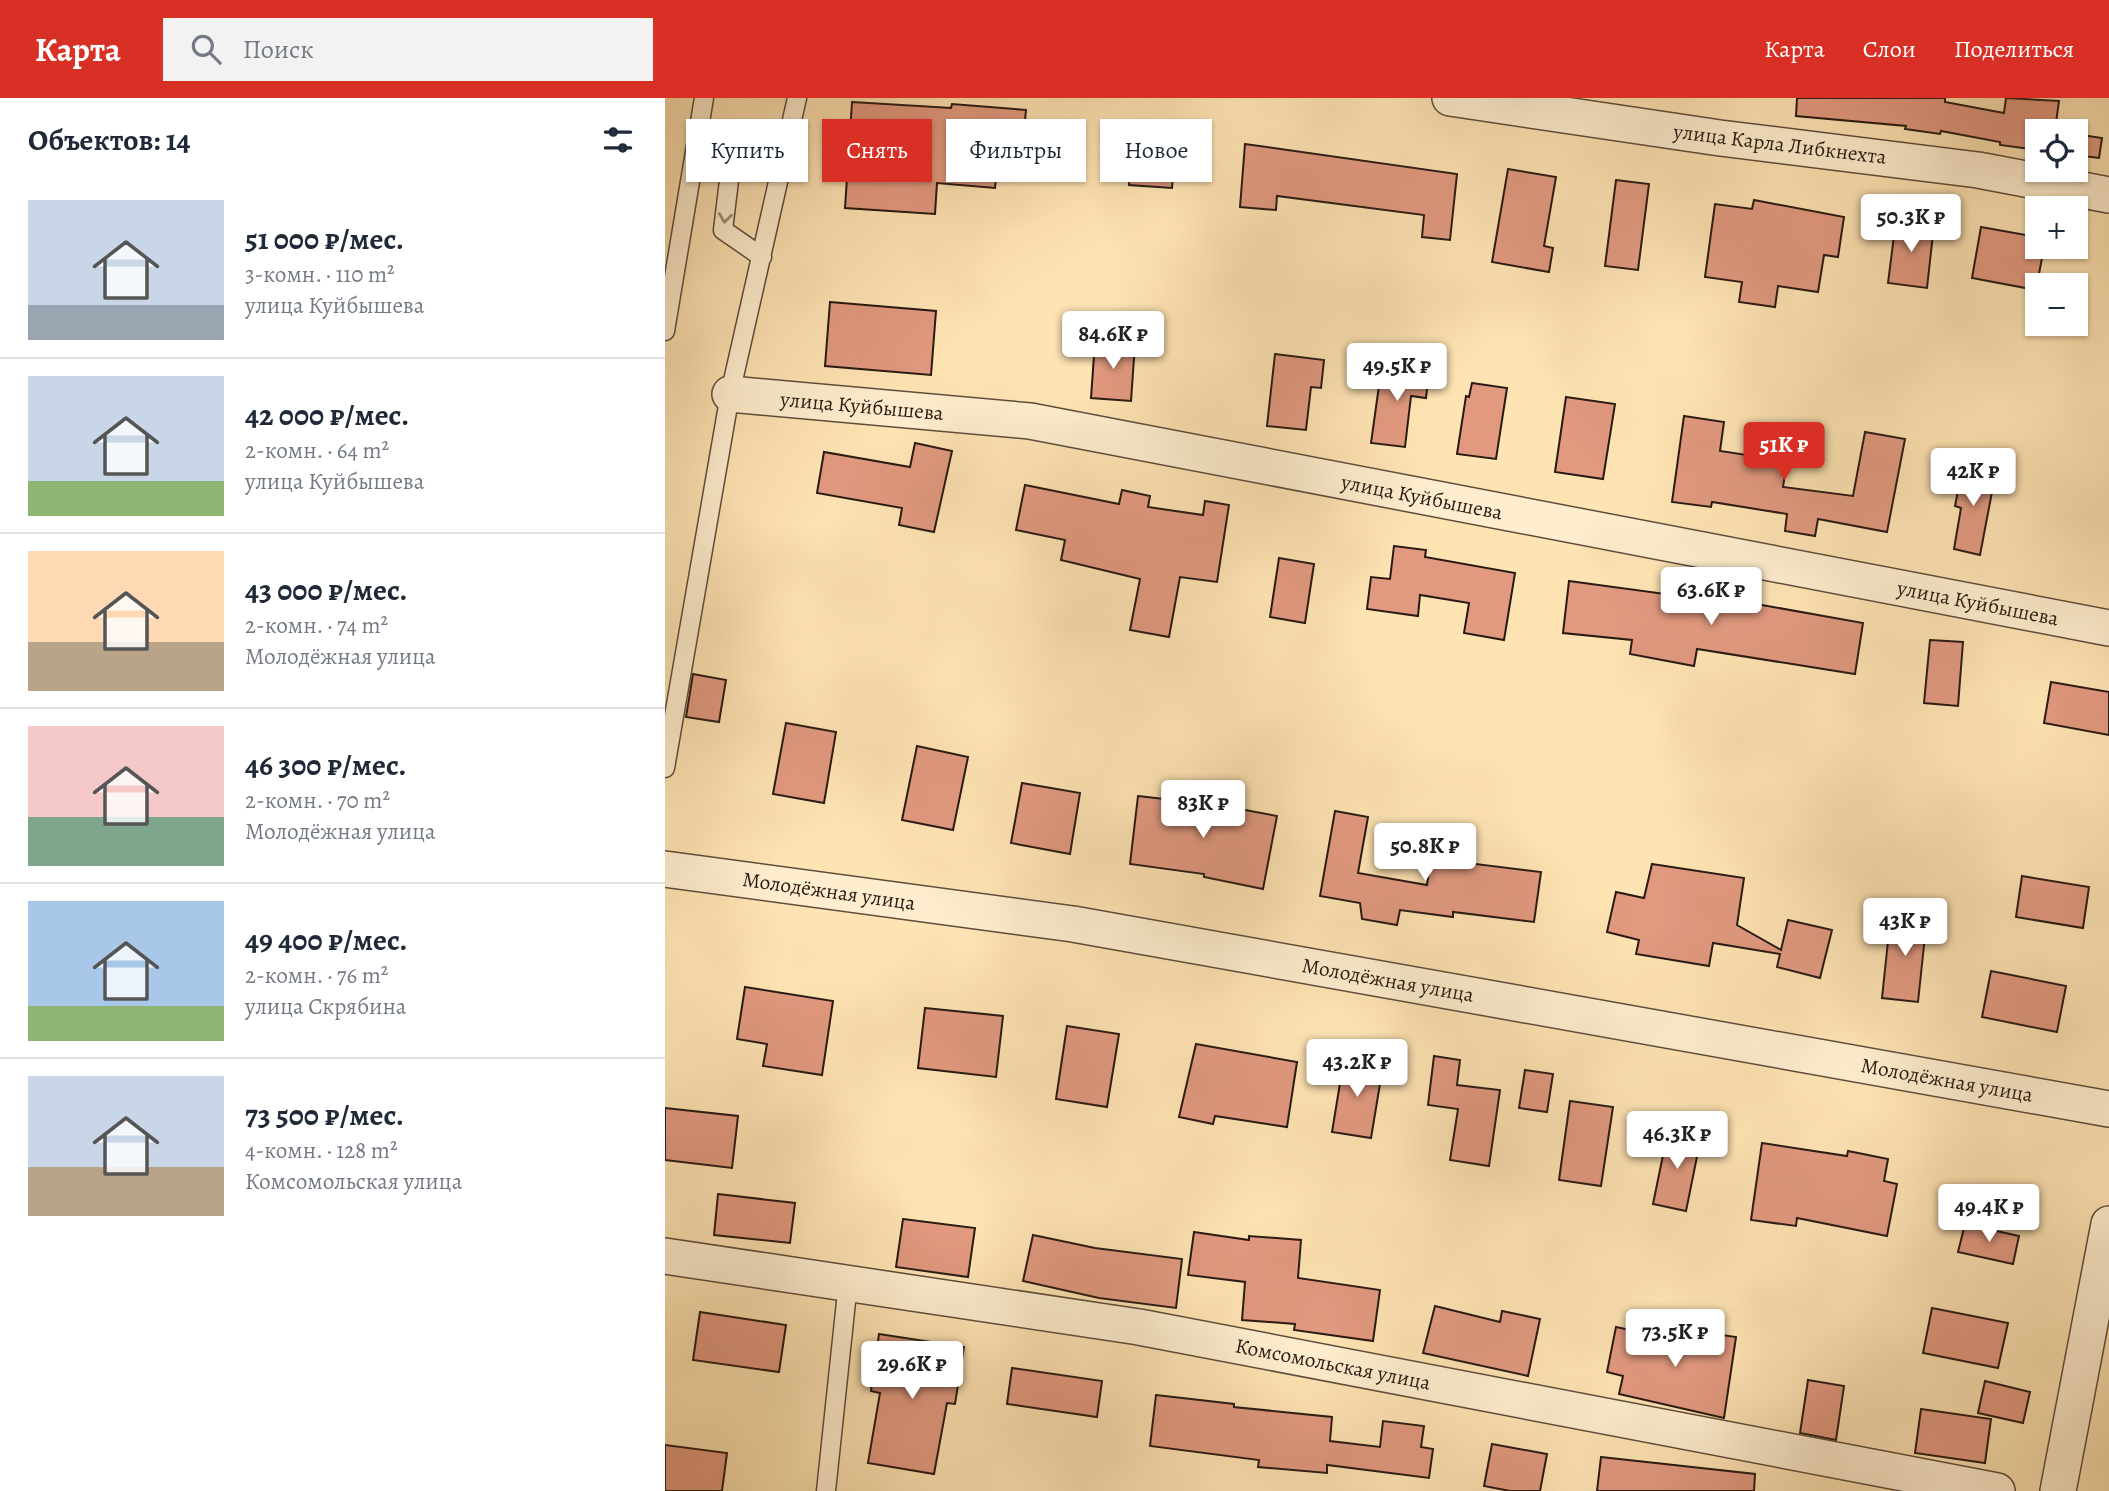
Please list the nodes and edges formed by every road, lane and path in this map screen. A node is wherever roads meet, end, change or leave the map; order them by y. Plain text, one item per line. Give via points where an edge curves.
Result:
1 (704, 98) edge
2 (797, 98) edge
3 (1450, 98) edge
4 (792, 119) edge
5 (729, 182) edge
6 (779, 182) edge
7 (2109, 195) edge
8 (762, 257) junction
9 (665, 331) edge
10 (730, 394) junction
11 (2109, 628) edge
12 (665, 768) edge
13 (665, 869) edge
14 (2109, 1109) edge
15 (2109, 1224) edge
16 (665, 1256) edge
17 (848, 1283) junction
18 (827, 1491) edge
19 (1997, 1491) edge
20 (2058, 1491) edge

1 - 9 lane
2 - 4 lane
3 - 7 street, улица Карла Либкнехта via 1978,170
5 -> 8 lane via 723,230
6 - 8 lane
8 - 10 lane
10 - 11 street, улица Куйбышева via 1030,421
10 - 12 lane
13 - 14 street, Молодёжная улица via 1073,924
15 - 20 street
16 - 17 street, Комсомольская улица
17 - 18 lane
17 - 19 street, Комсомольская улица via 1139,1327

